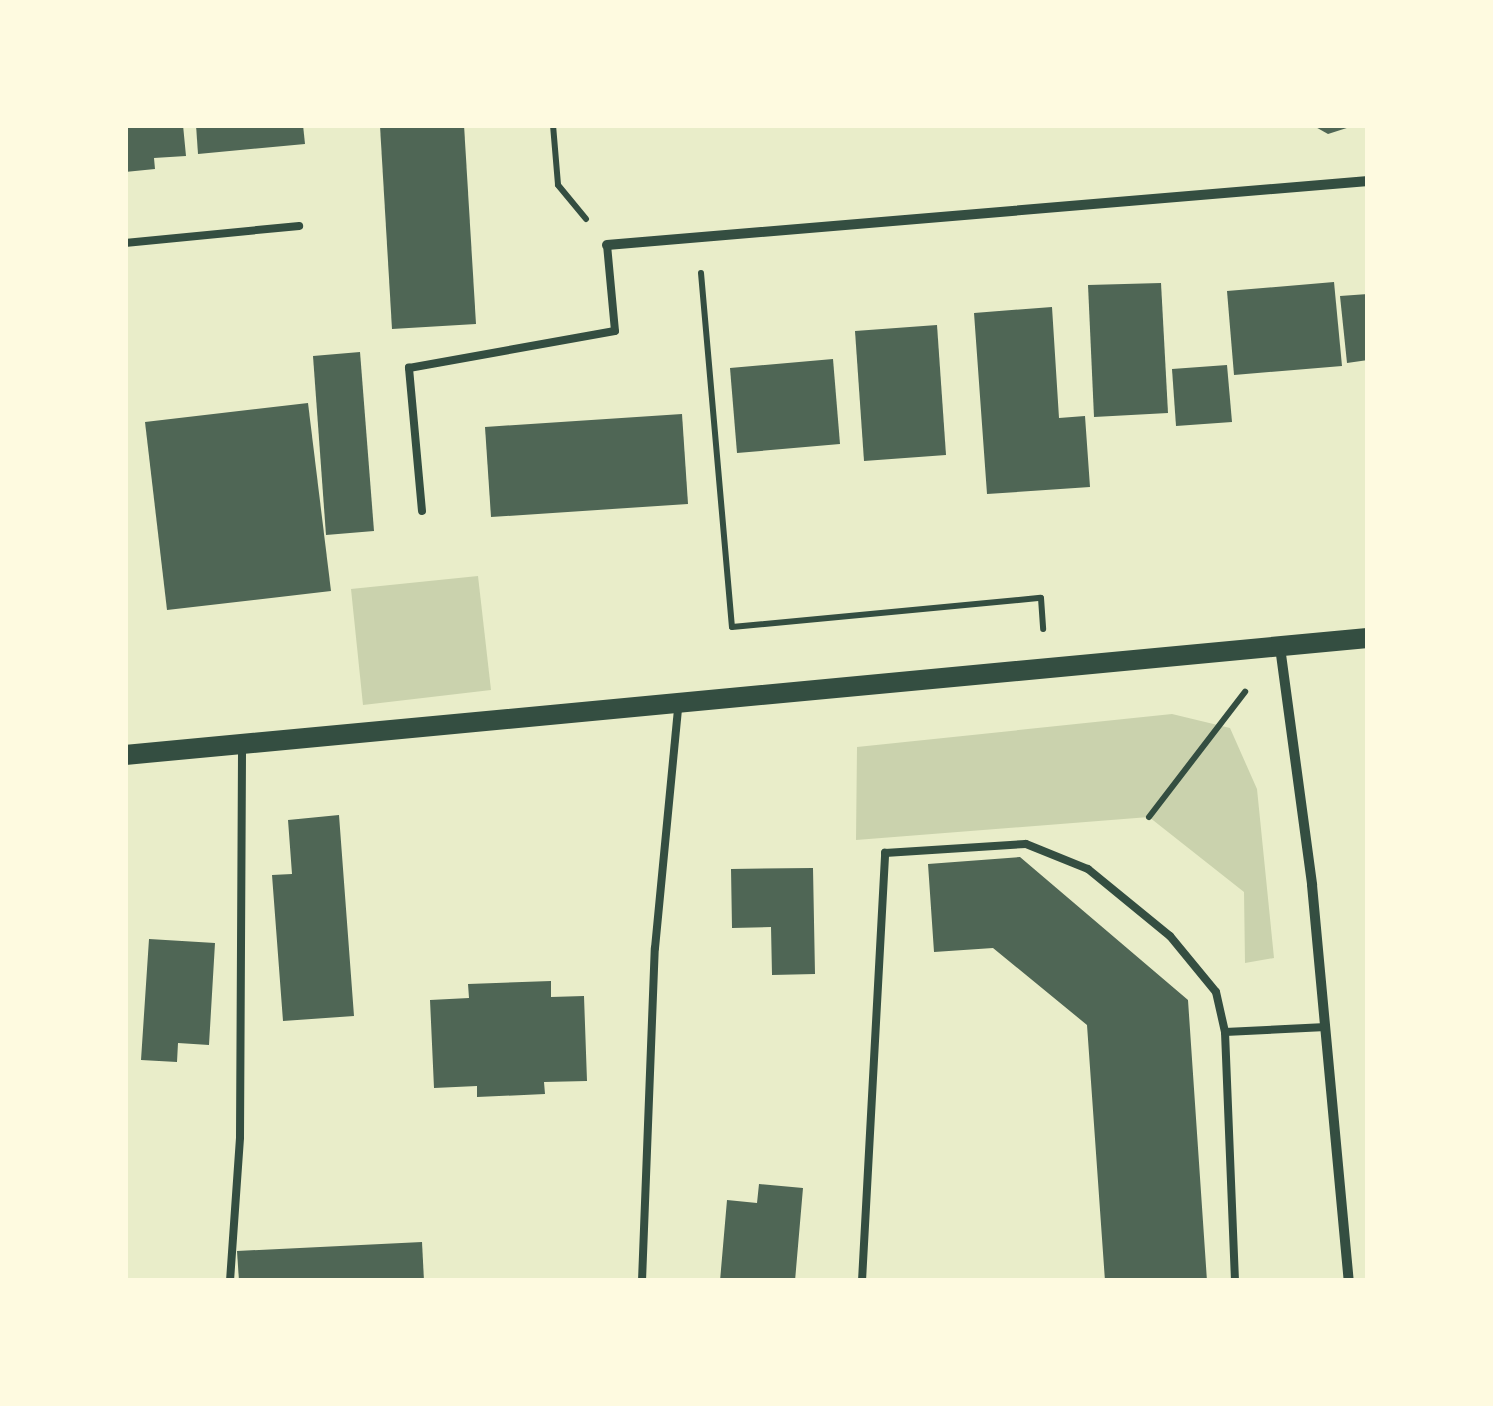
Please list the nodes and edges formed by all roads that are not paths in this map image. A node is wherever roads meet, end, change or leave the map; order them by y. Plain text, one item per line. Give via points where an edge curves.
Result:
1 (1368, 181) edge
2 (299, 226) dead end
3 (125, 242) edge
4 (607, 245) joint
5 (422, 511) dead end
6 (1368, 638) edge
7 (1280, 648) junction
8 (678, 703) junction
9 (242, 743) junction
10 (125, 755) edge
11 (1326, 1027) junction
12 (1225, 1032) junction
13 (230, 1281) edge
14 (642, 1281) edge
15 (862, 1281) edge
16 (1235, 1281) edge
17 (1348, 1281) edge

1 - 4 street
2 - 3 lane
4 - 5 lane via 615,331 409,368
6 - 7 main road
7 - 8 main road
7 - 11 street
8 - 9 main road
8 - 14 lane via 655,948
9 - 10 main road
9 - 13 lane via 240,1138
11 - 12 lane
11 - 17 street
12 - 15 lane via 1216,992 1170,936 1088,869 1026,844 885,853
12 - 16 lane

